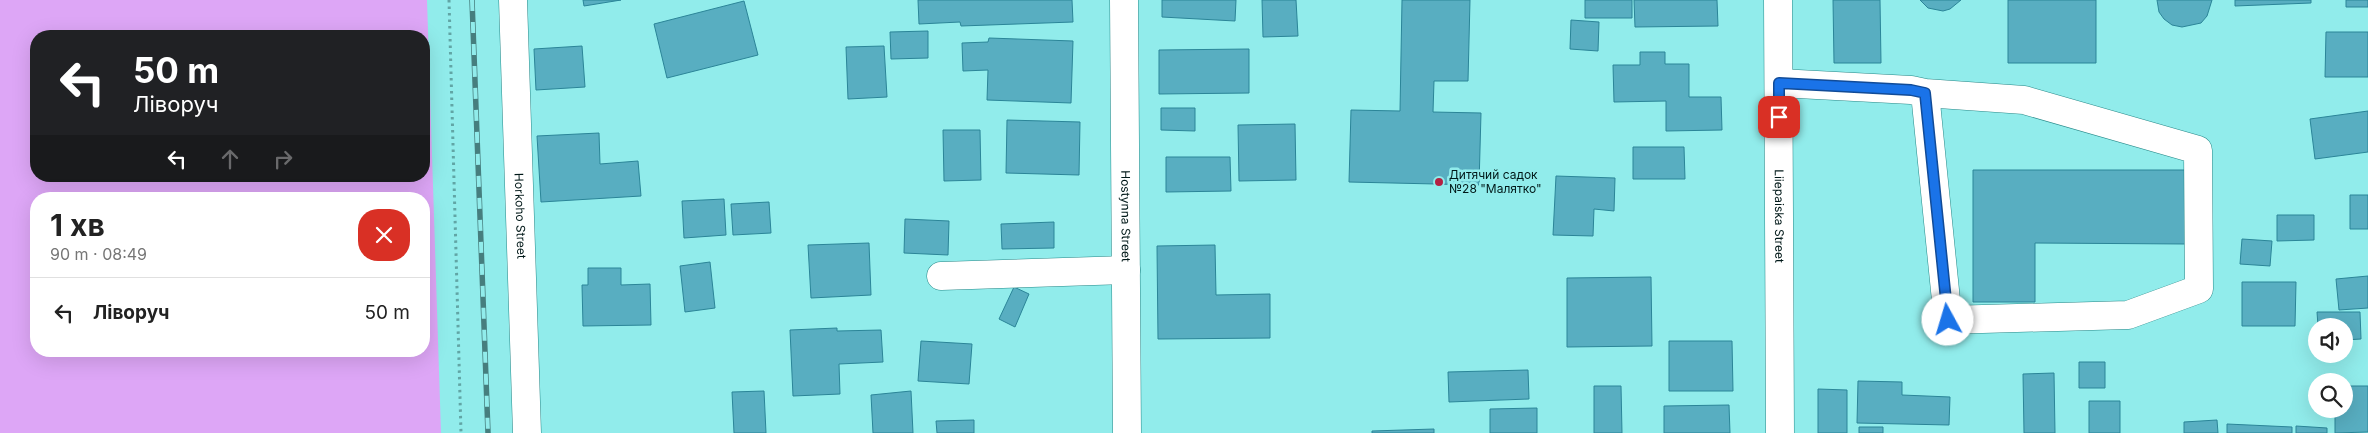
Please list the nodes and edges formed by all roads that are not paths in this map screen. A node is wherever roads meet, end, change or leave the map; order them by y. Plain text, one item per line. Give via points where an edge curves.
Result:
1 (513, 0) edge
2 (1124, 0) edge
3 (1778, 0) edge
4 (1779, 83) junction
5 (1925, 93) junction
6 (1126, 270) junction
7 (941, 276) dead end
8 (527, 433) edge
9 (1127, 433) edge
10 (1780, 433) edge

1 - 8 street, Horkoho Street
2 - 6 street, Hostynna Street
3 - 4 street, Liiepaiska Street
4 - 5 street
4 - 10 street, Liiepaiska Street
5 - 5 street via 2024,100 2198,150 2199,289 2128,315 1948,320
6 - 7 street
6 - 9 street, Hostynna Street

